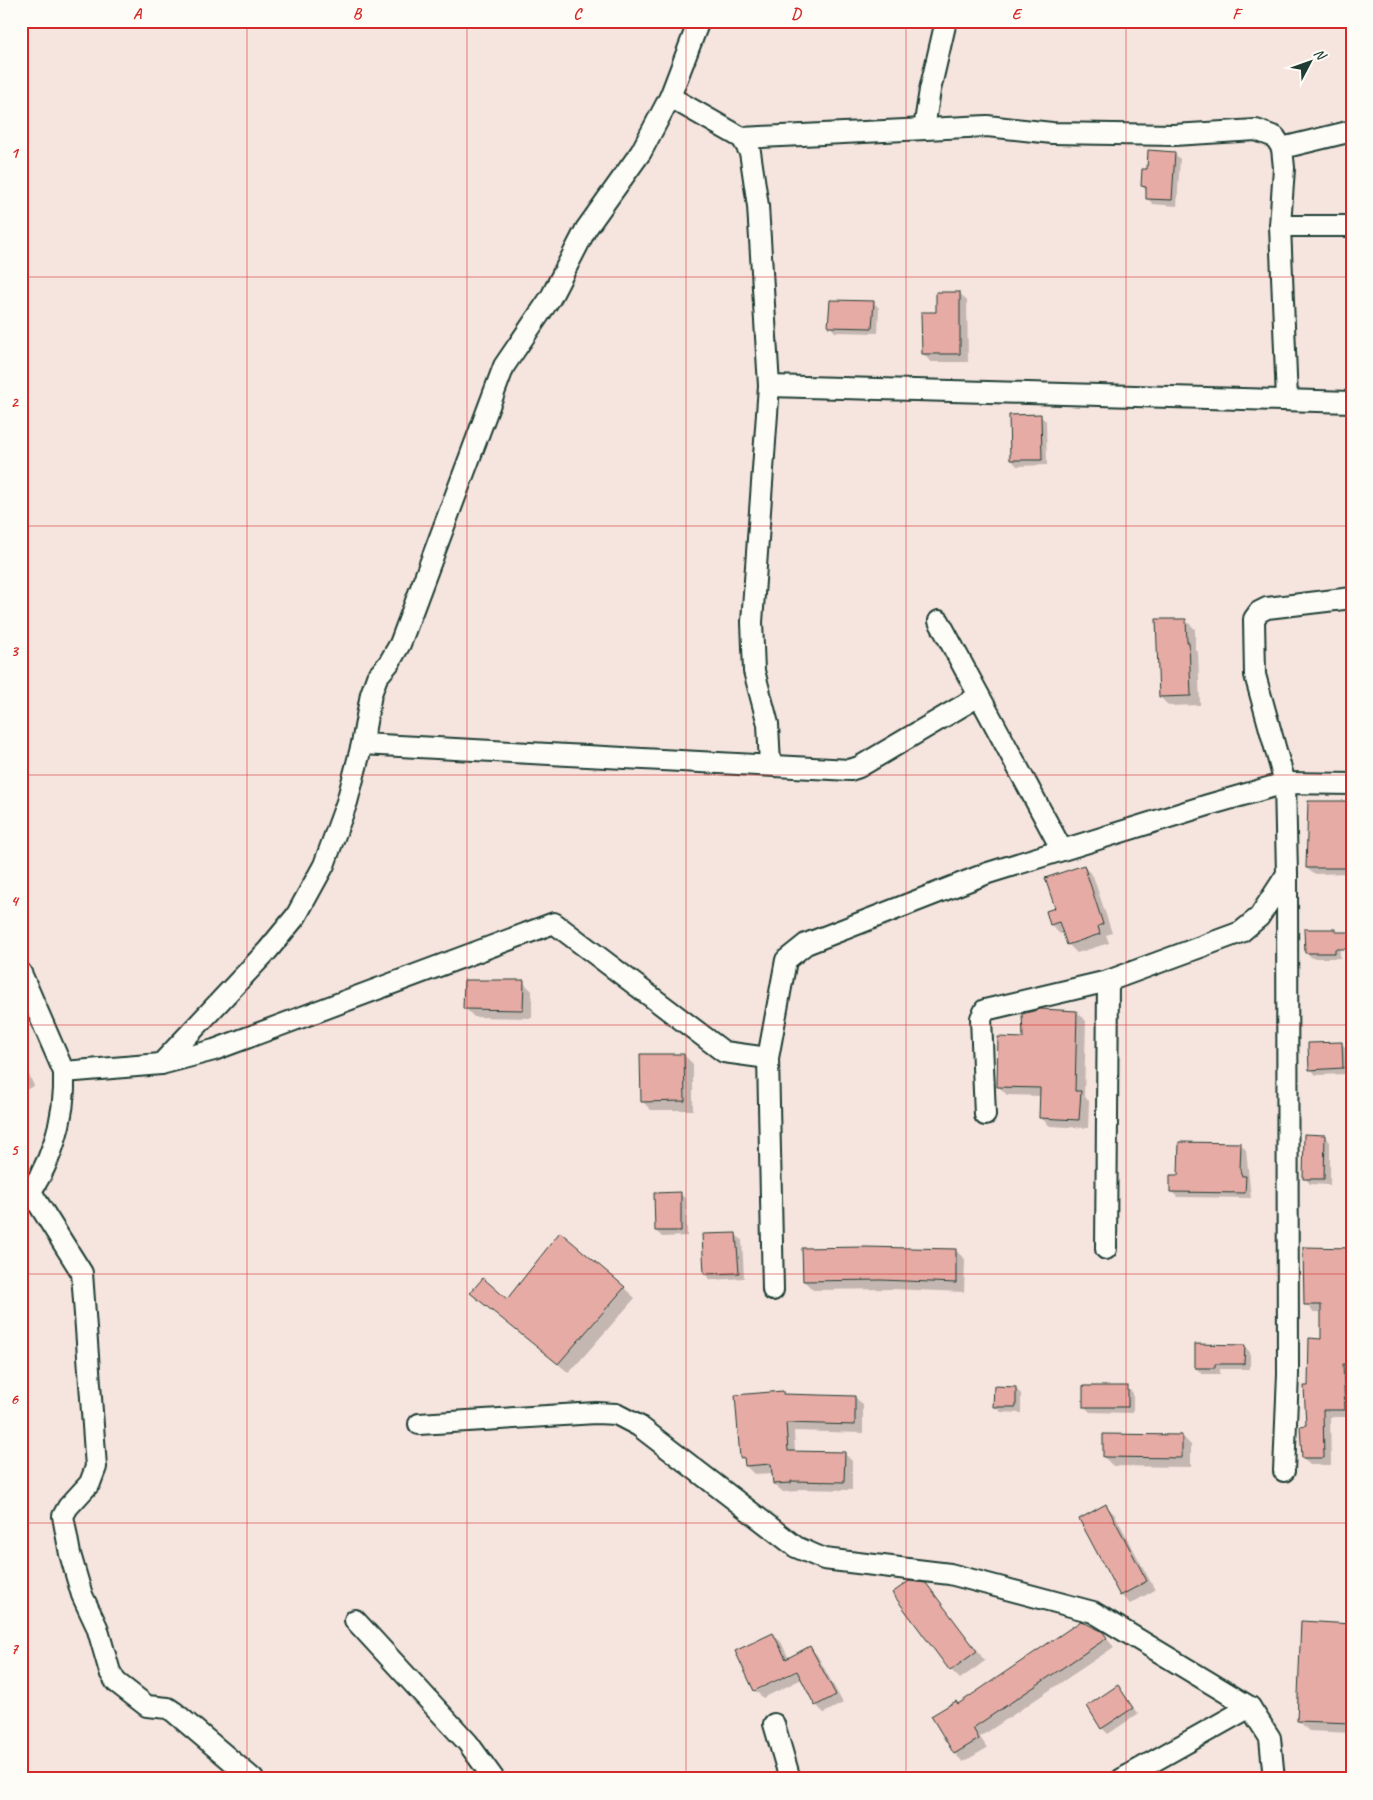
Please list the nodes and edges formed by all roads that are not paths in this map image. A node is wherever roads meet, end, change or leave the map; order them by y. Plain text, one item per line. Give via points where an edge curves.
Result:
1 (699, 21) edge
2 (946, 21) edge
3 (670, 97) junction
4 (924, 129) junction
5 (1352, 131) edge
6 (742, 138) junction
7 (1282, 148) junction
8 (1280, 226) junction
9 (1352, 226) edge
10 (769, 386) junction
11 (1287, 400) junction
12 (1352, 402) edge
13 (1352, 598) edge
14 (939, 621) dead end
15 (979, 696) junction
16 (362, 744) junction
17 (770, 766) junction
18 (1285, 783) junction
19 (1352, 784) edge
20 (1062, 850) junction
21 (1287, 874) junction
22 (21, 973) edge
23 (1108, 981) junction
24 (768, 1058) junction
25 (162, 1064) junction
26 (64, 1072) junction
27 (985, 1115) dead end
28 (26, 1198) edge
29 (1106, 1249) dead end
30 (773, 1290) dead end
31 (420, 1424) dead end
32 (1284, 1471) dead end
33 (355, 1620) dead end
34 (1250, 1706) junction
35 (774, 1724) dead end
36 (253, 1779) edge
37 (494, 1779) edge
38 (790, 1779) edge
39 (1122, 1779) edge
40 (1274, 1779) edge

1 - 3 street
2 - 4 street
3 - 6 street
3 - 16 street via 641,152 586,229 551,297 504,366 400,644 377,678
4 - 6 street
4 - 7 street via 987,126 1052,132 1174,135 1256,130 1275,137
5 - 7 street
6 - 10 street via 750,152 758,206
7 - 8 street via 1284,168
8 - 9 street
8 - 11 street
10 - 11 street
10 - 17 street via 752,622 754,671 768,724
11 - 12 street
13 - 18 street via 1267,608 1254,619 1255,675
14 - 15 street
15 - 17 street via 859,767 850,770
15 - 20 street
16 - 17 street
16 - 25 street via 347,802 324,865 296,916
18 - 19 street
18 - 20 street
18 - 21 street
20 - 24 street via 988,873 806,944 786,960
21 - 23 street via 1259,917 1241,932
21 - 32 street via 1288,1374
22 - 26 street
23 - 27 street via 985,1010 980,1018
23 - 29 street
24 - 25 street via 724,1052 554,923 214,1050
24 - 30 street
25 - 26 street
26 - 28 street via 65,1095 59,1126 42,1175
28 - 36 street via 82,1273 96,1466 90,1483 63,1516 77,1579 97,1627 110,1672 126,1691 142,1703 174,1712
31 - 34 street via 616,1414 639,1426 796,1547 824,1559 950,1574 1093,1612
33 - 37 street via 468,1742
34 - 39 street
34 - 40 street via 1270,1738
35 - 38 street

